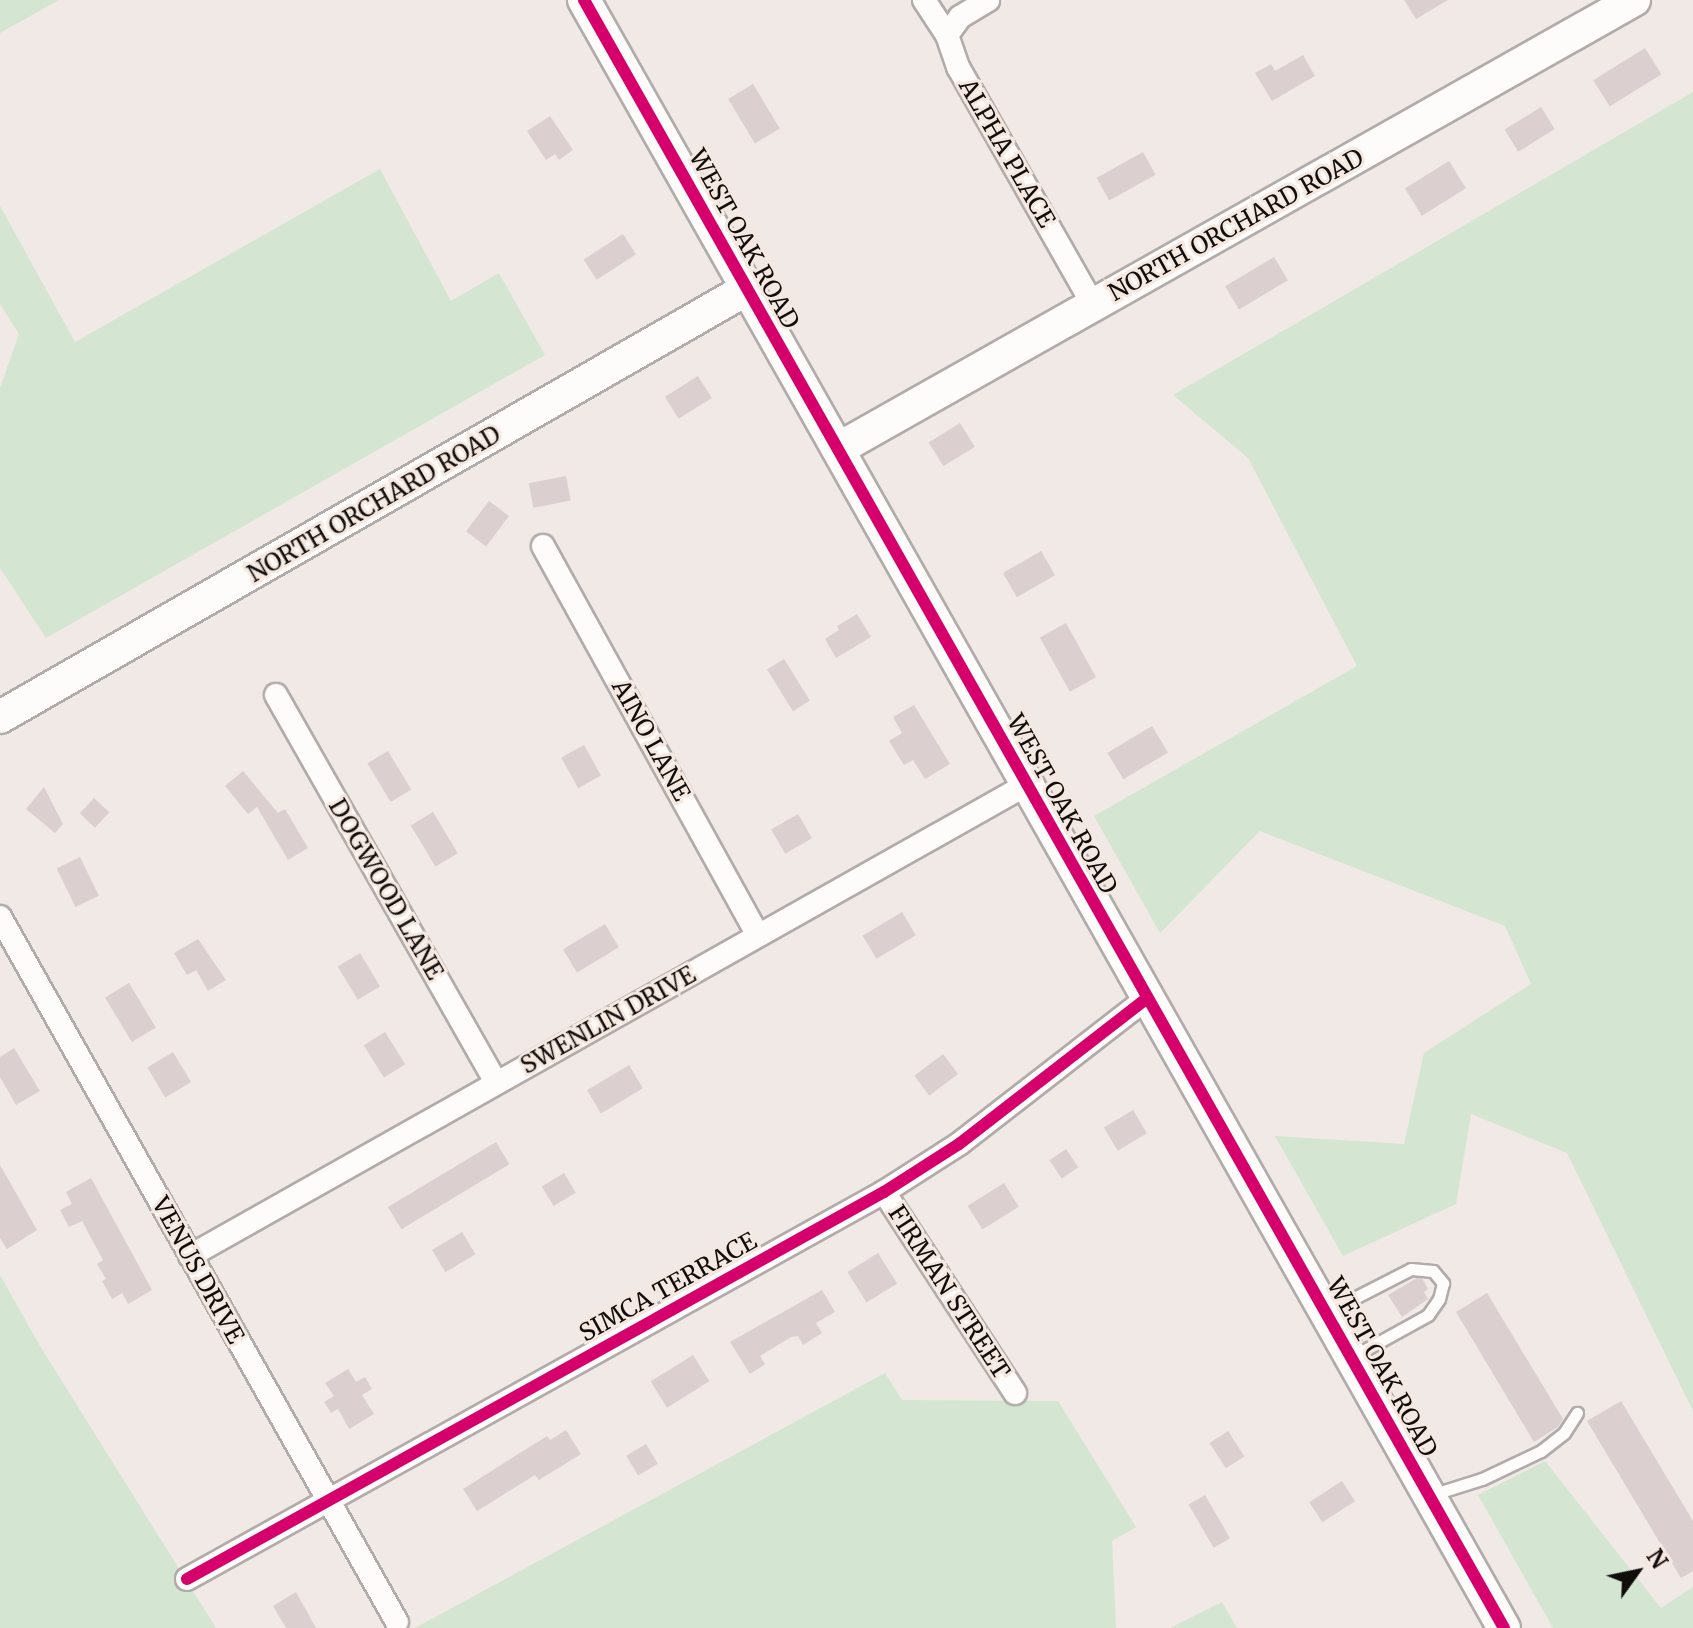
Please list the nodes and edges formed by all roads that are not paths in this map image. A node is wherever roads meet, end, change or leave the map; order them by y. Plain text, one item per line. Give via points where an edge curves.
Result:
1 (584, 0) edge
2 (924, 0) edge
3 (988, 0) edge
4 (1634, 0) edge
5 (947, 35) junction
6 (747, 289) junction
7 (1093, 305) junction
8 (838, 449) junction
9 (543, 546) dead end
10 (276, 695) dead end
11 (0, 717) edge
12 (1026, 785) junction
13 (0, 917) edge
14 (758, 935) junction
15 (1147, 998) junction
16 (496, 1083) junction
17 (884, 1192) junction
18 (190, 1256) junction
19 (1326, 1313) junction
20 (1352, 1357) junction
21 (1015, 1393) dead end
22 (1577, 1413) dead end
23 (1429, 1495) junction
24 (329, 1502) junction
25 (187, 1579) dead end
26 (397, 1622) dead end
27 (1504, 1628) edge

1 - 6 street, WEST OAK ROAD
2 - 5 street, ALPHA PLACE
3 - 5 street via 960,17
4 - 7 street, NORTH ORCHARD ROAD
5 - 7 street, ALPHA PLACE via 958,67
6 - 8 street, WEST OAK ROAD
6 - 11 street, NORTH ORCHARD ROAD
7 - 8 street, NORTH ORCHARD ROAD
8 - 12 street, WEST OAK ROAD
9 - 14 street, AINO LANE
10 - 16 street, DOGWOOD LANE
12 - 14 street, SWENLIN DRIVE
12 - 15 street, WEST OAK ROAD
13 - 18 street, VENUS DRIVE
14 - 16 street, SWENLIN DRIVE
15 - 17 street, SIMCA TERRACE via 959,1144
15 - 19 street, WEST OAK ROAD
16 - 18 street, SWENLIN DRIVE
17 - 21 street, FIRMAN STREET
17 - 24 street, SIMCA TERRACE
18 - 24 street, VENUS DRIVE
19 - 20 street, WEST OAK ROAD
19 - 20 lane via 1411,1269 1433,1271 1443,1283 1428,1315
20 - 23 street, WEST OAK ROAD
22 - 23 lane via 1564,1433 1541,1451 1482,1479
23 - 27 street, WEST OAK ROAD
24 - 25 street, SIMCA TERRACE
24 - 26 street, VENUS DRIVE

